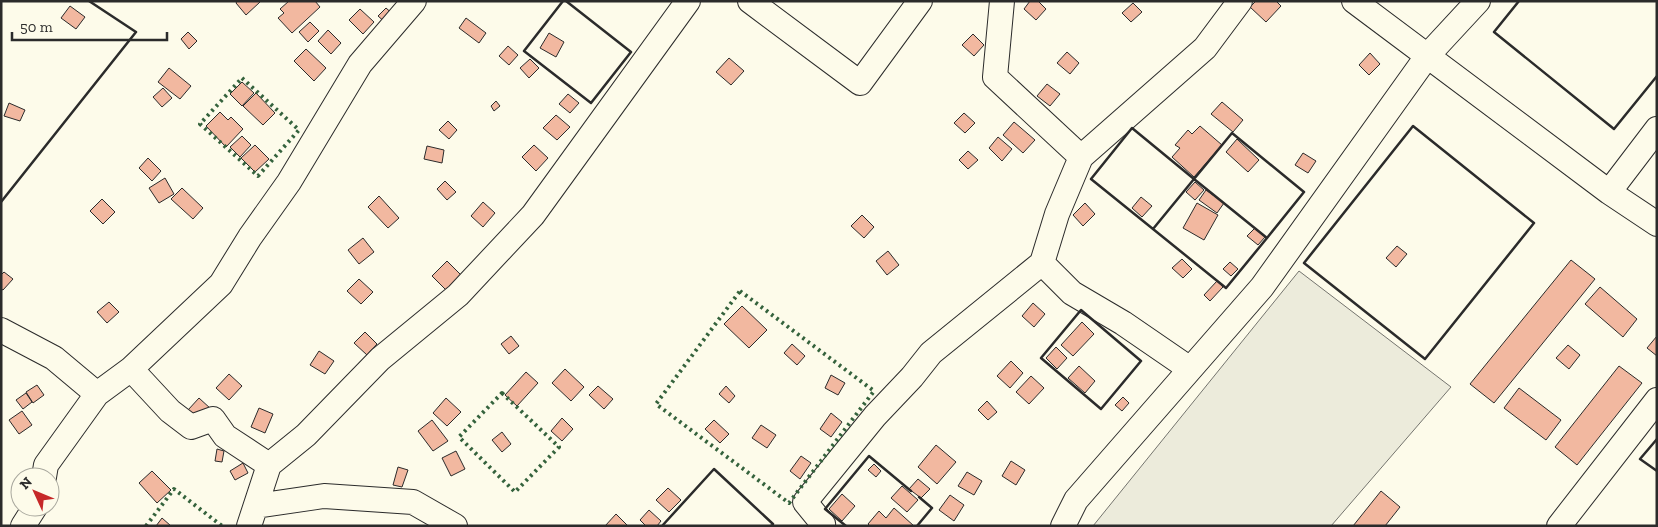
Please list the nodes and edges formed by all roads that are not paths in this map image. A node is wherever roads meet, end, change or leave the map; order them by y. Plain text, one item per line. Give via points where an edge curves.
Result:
1 (414, 1) edge
2 (688, 1) edge
3 (750, 1) edge
4 (920, 1) edge
5 (1002, 1) edge
6 (1240, 1) edge
7 (1354, 1) edge
8 (1478, 1) edge
9 (1428, 55) junction
10 (1657, 130) edge
11 (1081, 157) junction
12 (1609, 192) junction
13 (1657, 224) edge
14 (1042, 263) junction
15 (1, 330) edge
16 (131, 369) junction
17 (1190, 369) junction
18 (97, 394) junction
19 (1657, 400) edge
20 (269, 465) junction
21 (46, 467) edge
22 (252, 516) edge
23 (455, 526) edge
24 (822, 526) edge
25 (1063, 526) edge
26 (1559, 526) edge

1 - 16 street via 360,64 289,182 221,284
2 - 20 street via 533,216 458,295 380,359 306,435
3 - 4 street via 860,83
5 - 11 street via 995,77
6 - 11 street via 1205,48
7 - 9 street
8 - 9 street
9 - 12 street
9 - 17 street via 1262,287
10 - 12 street
11 - 14 street via 1057,214
12 - 13 street
14 - 17 street via 1072,293
14 - 24 street via 931,353 875,416 805,502
15 - 18 street via 54,358
16 - 18 street
16 - 20 street via 170,411 191,427 213,419 225,436
17 - 25 street via 1076,500
18 - 21 street
19 - 26 street
20 - 22 street
22 - 23 street via 324,496 414,502

